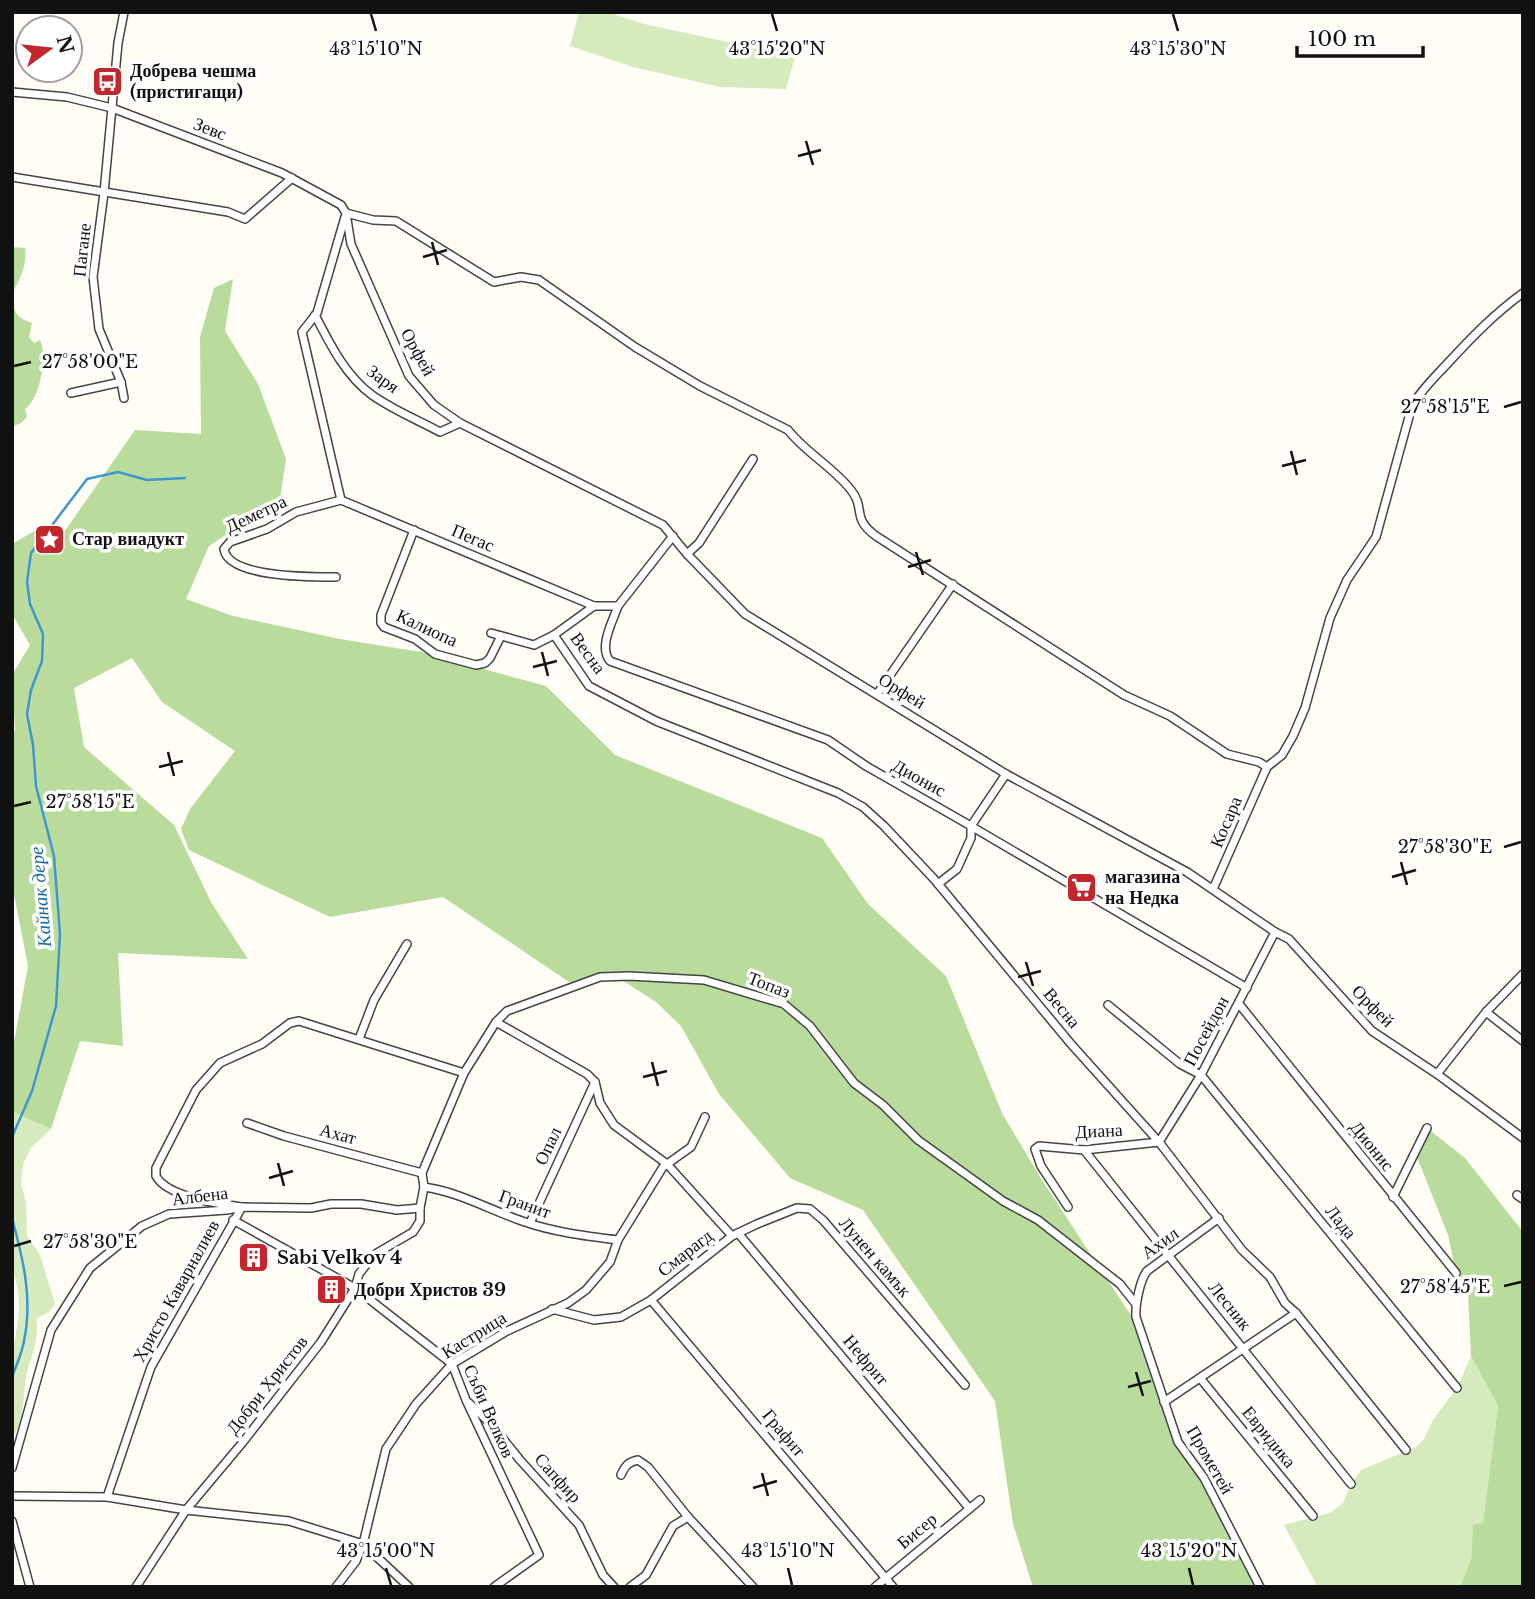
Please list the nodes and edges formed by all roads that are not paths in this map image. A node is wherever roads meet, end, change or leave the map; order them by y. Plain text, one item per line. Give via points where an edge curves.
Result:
1 (124, 12) edge
2 (12, 92) edge
3 (112, 108) junction
4 (12, 177) edge
5 (292, 178) junction
6 (104, 193) junction
7 (346, 212) junction
8 (1523, 293) edge
9 (316, 315) junction
10 (121, 382) junction
11 (71, 393) dead end
12 (124, 398) dead end
13 (460, 423) junction
14 (752, 459) dead end
15 (341, 500) junction
16 (414, 530) junction
17 (673, 536) junction
18 (687, 554) junction
19 (336, 577) dead end
20 (953, 584) junction
21 (594, 606) junction
22 (618, 606) junction
23 (491, 634) dead end
24 (554, 635) junction
25 (501, 636) junction
26 (877, 694) junction
27 (1267, 767) junction
28 (1006, 774) junction
29 (971, 826) junction
30 (938, 884) junction
31 (1213, 889) junction
32 (1275, 932) junction
33 (407, 944) dead end
34 (1523, 974) edge
35 (1247, 988) junction
36 (1239, 1004) junction
37 (1108, 1005) dead end
38 (1486, 1012) junction
39 (496, 1022) junction
40 (359, 1040) junction
41 (1523, 1041) edge
42 (464, 1073) junction
43 (1437, 1074) junction
44 (1200, 1075) junction
45 (595, 1082) junction
46 (705, 1117) dead end
47 (247, 1123) dead end
48 (1427, 1128) dead end
49 (1523, 1138) edge
50 (1160, 1142) junction
51 (1084, 1150) junction
52 (667, 1164) junction
53 (422, 1173) junction
54 (424, 1187) junction
55 (1393, 1197) junction
56 (242, 1207) junction
57 (1068, 1207) dead end
58 (419, 1208) junction
59 (1219, 1218) junction
60 (233, 1220) junction
61 (530, 1223) junction
62 (735, 1234) junction
63 (618, 1240) junction
64 (1169, 1256) junction
65 (1456, 1273) dead end
66 (355, 1288) junction
67 (651, 1300) junction
68 (1135, 1303) junction
69 (551, 1309) junction
70 (1296, 1314) junction
71 (1244, 1348) junction
72 (452, 1364) junction
73 (1200, 1378) junction
74 (965, 1385) dead end
75 (1457, 1388) dead end
76 (466, 1400) junction
77 (1164, 1402) junction
78 (1406, 1450) dead end
79 (12, 1468) edge
80 (621, 1475) dead end
81 (1351, 1484) dead end
82 (12, 1496) edge
83 (107, 1497) junction
84 (980, 1500) dead end
85 (969, 1508) junction
86 (186, 1510) junction
87 (1314, 1516) dead end
88 (688, 1517) junction
89 (12, 1521) edge
90 (363, 1544) junction
91 (886, 1578) junction
92 (30, 1587) edge
93 (136, 1587) edge
94 (336, 1587) edge
95 (409, 1587) edge
96 (494, 1587) edge
97 (614, 1587) edge
98 (630, 1587) edge
99 (753, 1587) edge
100 (875, 1587) edge
101 (894, 1587) edge
102 (1260, 1587) edge

1 - 3 street, Пагане
2 - 3 street, Зевс via 67,97
3 - 5 street, Зевс
3 - 6 street, Пагане
4 - 6 street
5 - 6 street via 245,219 228,212
5 - 7 street, Зевс
6 - 10 street, Пагане via 93,277 99,329
7 - 9 street
7 - 13 street, Орфей via 351,244 409,376 434,405
7 - 20 street via 396,221 494,282 521,277 538,280 635,347 788,430 852,492 864,528
8 - 27 street, Косара via 1463,346 1412,406 1376,537 1347,580 1330,618 1306,708 1293,736 1283,755
9 - 13 street, Заря via 335,353 372,395 440,432
9 - 15 street via 302,332
10 - 11 street
10 - 12 street, Пагане
13 - 17 street, Орфей via 663,525
14 - 18 street via 699,543
15 - 16 street, Пегас
15 - 19 street, Деметра via 296,512 229,542 224,549 227,557 244,567 291,577
16 - 21 street, Пегас
16 - 25 street, Калиопа via 381,624 435,654 476,665 490,659
17 - 18 street, Орфей
17 - 22 street
18 - 26 street, Орфей via 745,614
20 - 26 street
20 - 27 street via 1124,695 1170,716 1227,754
21 - 22 street
21 - 24 street
22 - 29 street, Дионис via 604,647 610,661 828,740
23 - 25 street
24 - 25 street via 534,645
24 - 30 street, Весна via 589,686 656,720 863,807
26 - 28 street, Орфей
27 - 31 street, Косара
28 - 29 street
28 - 31 street, Орфей
29 - 30 street via 971,838 957,869
29 - 35 street, Дионис
30 - 50 street, Весна via 1071,1044
31 - 32 street, Орфей
32 - 35 street, Посейдон
32 - 43 street, Орфей via 1289,939 1372,1031
33 - 40 street via 374,1000
34 - 38 street
35 - 36 street, Посейдон
36 - 44 street, Посейдон
36 - 55 street, Дионис
37 - 44 street, Лада
38 - 41 street
38 - 43 street
39 - 42 street, Топаз
39 - 45 street
39 - 68 street, Топаз via 520,1004 600,977 704,980 784,1004 810,1026 854,1083 918,1140 1003,1201 1038,1220 1120,1284
40 - 42 street, Христо Каварналиев
40 - 56 street, Христо Каварналиев via 299,1021 290,1023 262,1044 220,1063 196,1090 156,1175 164,1185 206,1203
42 - 53 street, Топаз
43 - 49 street, Орфей
44 - 50 street, Посейдон
44 - 75 street, Лада
45 - 52 street, Нефрит via 600,1103 614,1125
45 - 61 street, Опал
46 - 52 street, Кастрица via 691,1147
47 - 53 street, Ахат
48 - 55 street
50 - 51 street, Диана
50 - 59 street, Весна
51 - 57 street, Диана via 1035,1149
51 - 64 street, Лесник
52 - 62 street, Нефрит
52 - 63 street, Кастрица
53 - 54 street
54 - 58 street
54 - 61 street, Гранит via 449,1191
55 - 65 street, Дионис
56 - 58 street, Албена via 361,1204 397,1210
56 - 60 street, Христо Каварналиев
56 - 79 street, Албена via 169,1214 142,1226 90,1268 51,1330
58 - 66 street, Добри Христов via 420,1222 413,1231 377,1253 359,1274
59 - 64 street, Ахил
59 - 70 street, Весна
60 - 66 street, Съби Велков
60 - 83 street, Христо Каварналиев via 151,1367
61 - 63 street, Гранит via 559,1233
62 - 67 street, Смарагд
62 - 74 street, Лунен камък via 797,1208 810,1209
62 - 85 street, Нефрит
63 - 69 street, Кастрица via 610,1262 593,1283 568,1303
64 - 68 street, Ахил via 1147,1271
64 - 71 street, Лесник
66 - 72 street, Съби Велков
66 - 86 street, Добри Христов via 321,1342
67 - 69 street, Смарагд via 621,1317 594,1320
67 - 91 street, Графит
68 - 77 street, Прометей
69 - 72 street, Кастрица
70 - 71 street
70 - 78 street, Весна
71 - 73 street
71 - 81 street, Лесник
72 - 76 street, Съби Велков
72 - 90 street, Кастрица via 415,1404 386,1449
73 - 77 street
73 - 87 street, Евридика
76 - 96 street, Съби Велков via 540,1555
76 - 97 street, Сапфир via 579,1525 603,1575
77 - 102 street, Прометей via 1178,1442 1204,1478
80 - 88 street via 625,1465 638,1460
82 - 83 street
83 - 86 street
84 - 85 street, Бисер
85 - 91 street, Бисер
86 - 90 street via 289,1521
86 - 93 street, Добри Христов
88 - 98 street via 673,1526 646,1575
88 - 99 street
89 - 92 street
90 - 94 street, Кастрица
90 - 95 street
91 - 100 street, Бисер
91 - 101 street, Графит

